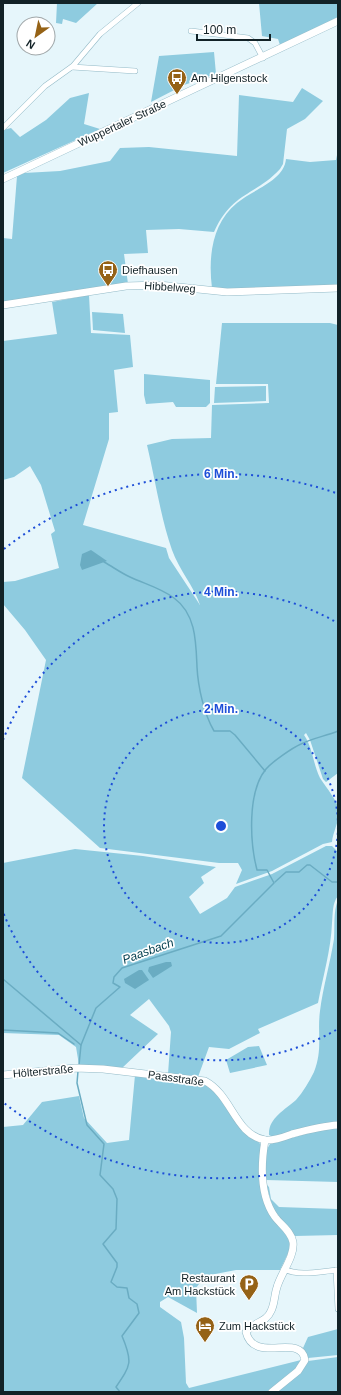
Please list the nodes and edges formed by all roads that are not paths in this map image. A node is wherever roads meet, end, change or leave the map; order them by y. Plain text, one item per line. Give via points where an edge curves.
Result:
1 (138, 3) edge
2 (338, 21) edge
3 (191, 31) dead end
4 (263, 58) junction
5 (72, 67) junction
6 (135, 71) dead end
7 (3, 128) edge
8 (3, 178) edge
9 (338, 288) edge
10 (3, 305) edge
11 (79, 1068) joint
12 (3, 1075) edge
13 (338, 1125) edge
14 (265, 1140) junction
15 (284, 1269) junction
16 (337, 1270) edge
17 (338, 1309) edge
18 (272, 1392) edge

1 - 5 street via 100,34
2 - 4 street, Wuppertaler Straße
3 - 4 street via 248,38 255,43
4 - 8 street, Wuppertaler Straße
5 - 6 street
5 - 7 street via 45,86
9 - 10 street, Hibbelweg via 228,292 144,285
11 - 12 street, Hölterstraße
11 - 14 street, Paasstraße via 205,1081 219,1090 246,1130
13 - 14 street
14 - 15 street via 262,1176 268,1205 293,1240 293,1250
15 - 16 street via 302,1273
15 - 18 street via 276,1289 271,1313 246,1332 250,1342 258,1347 292,1348 304,1355 305,1360 298,1371
16 - 17 street

